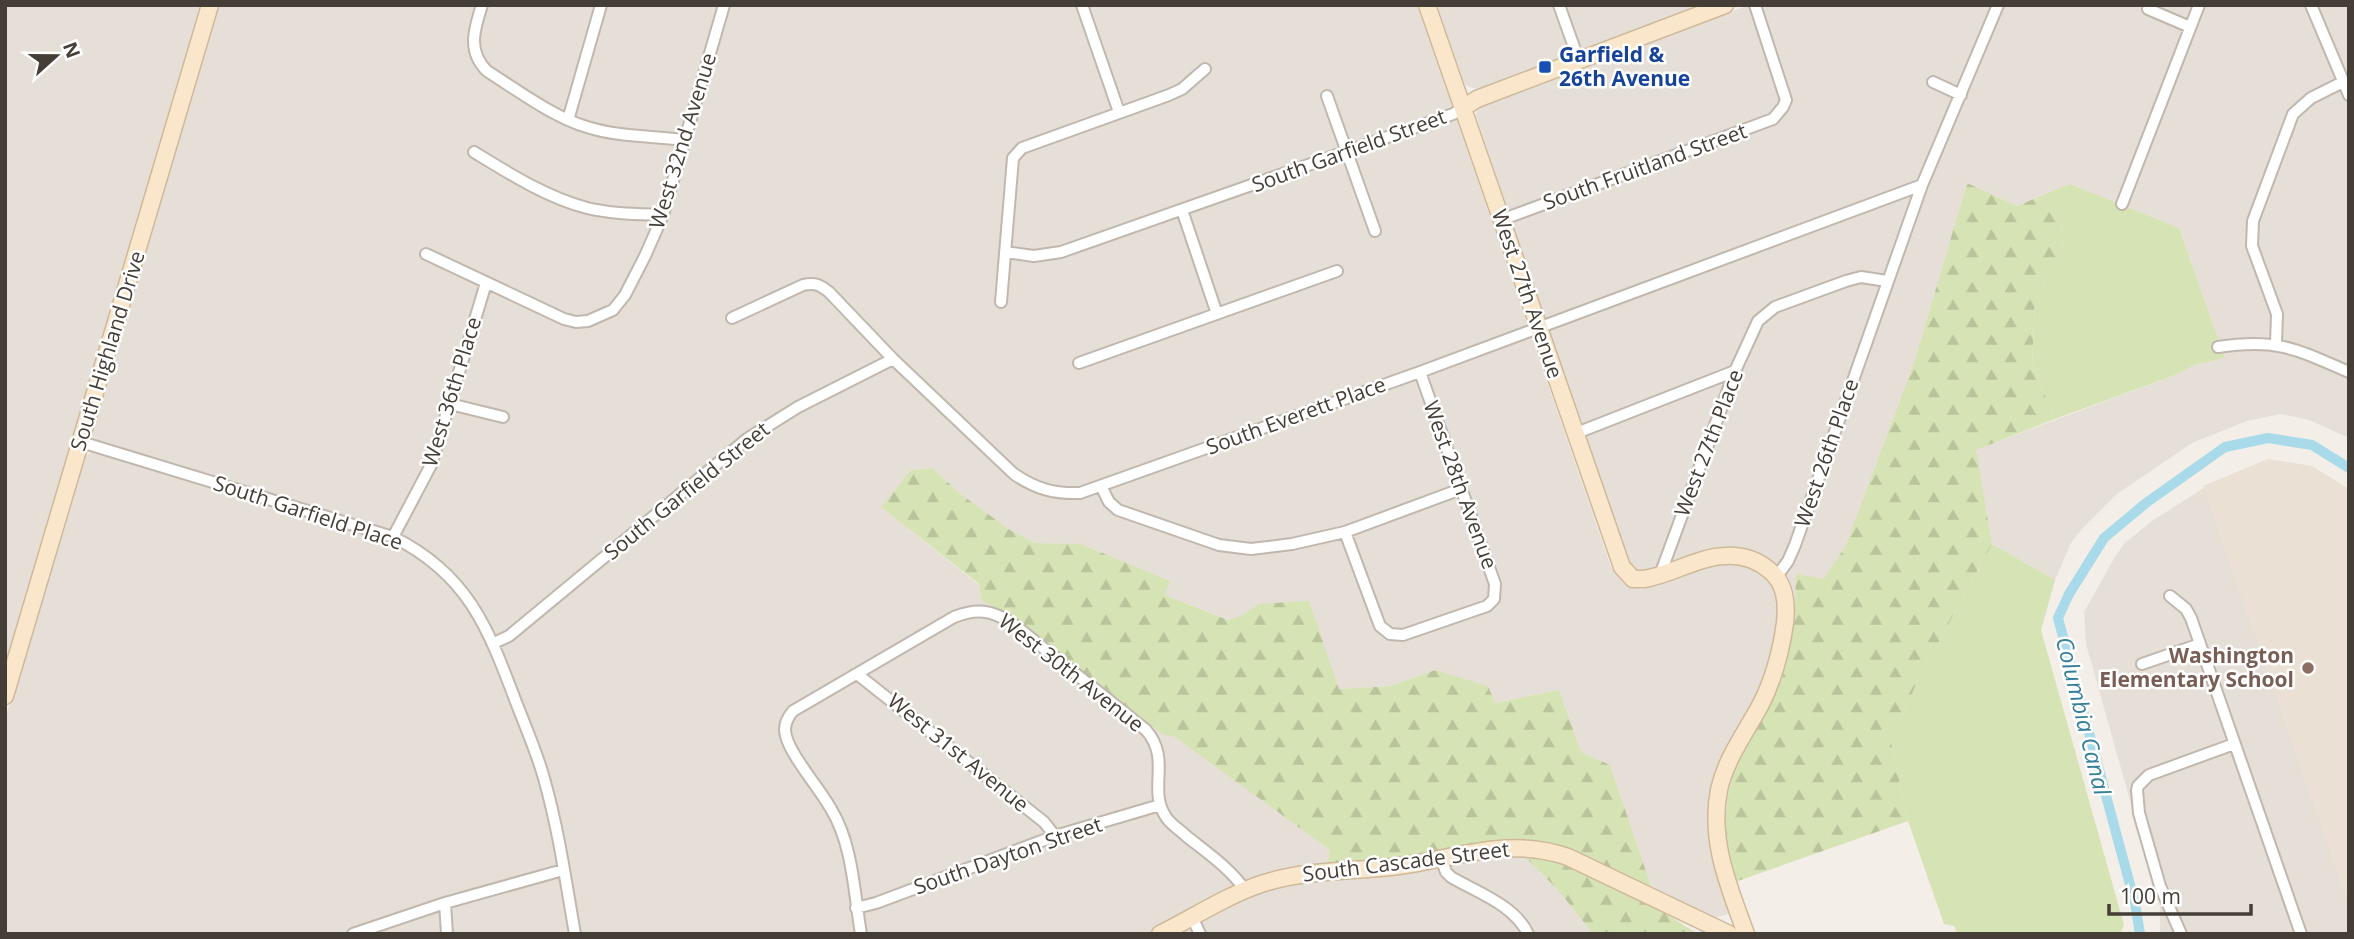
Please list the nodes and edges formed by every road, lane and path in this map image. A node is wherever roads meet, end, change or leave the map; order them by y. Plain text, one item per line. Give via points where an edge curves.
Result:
1 (210, 5) edge
2 (482, 5) edge
3 (601, 5) edge
4 (724, 5) edge
5 (1082, 5) edge
6 (1427, 5) edge
7 (1559, 5) edge
8 (1725, 5) edge
9 (1755, 5) edge
10 (1998, 5) edge
11 (2199, 5) edge
12 (2311, 5) edge
13 (2148, 9) dead end
14 (1695, 10) edge
15 (2190, 27) junction
16 (1579, 61) junction
17 (1205, 69) dead end
18 (1933, 82) dead end
19 (2343, 82) junction
20 (1961, 95) junction
21 (2349, 95) edge
22 (1327, 96) dead end
23 (1463, 108) junction
24 (1119, 112) junction
25 (568, 120) junction
26 (685, 140) junction
27 (474, 152) dead end
28 (1347, 152) junction
29 (1922, 185) junction
30 (2122, 204) dead end
31 (1182, 209) junction
32 (663, 215) junction
33 (1502, 220) junction
34 (1375, 231) dead end
35 (1006, 252) junction
36 (426, 254) dead end
37 (1337, 271) dead end
38 (1887, 281) junction
39 (486, 283) junction
40 (1001, 302) dead end
41 (1217, 314) junction
42 (732, 318) dead end
43 (1539, 328) junction
44 (2276, 344) junction
45 (2218, 347) dead end
46 (893, 359) junction
47 (1079, 363) dead end
48 (1735, 371) junction
49 (1420, 372) junction
50 (2349, 372) edge
51 (450, 404) junction
52 (503, 417) dead end
53 (1574, 434) junction
54 (81, 442) junction
55 (1101, 486) junction
56 (1461, 489) junction
57 (1345, 532) junction
58 (393, 537) junction
59 (1660, 575) junction
60 (1777, 576) junction
61 (2170, 596) dead end
62 (494, 643) junction
63 (2200, 643) junction
64 (2142, 664) dead end
65 (858, 674) junction
66 (5, 696) edge
67 (2234, 744) junction
68 (1160, 805) junction
69 (1055, 836) junction
70 (1441, 858) junction
71 (563, 870) junction
72 (1245, 890) junction
73 (445, 903) junction
74 (856, 908) junction
75 (1192, 917) junction
76 (354, 934) edge
77 (447, 934) edge
78 (575, 934) edge
79 (861, 934) edge
80 (1160, 934) edge
81 (1200, 934) edge
82 (1528, 934) edge
83 (1729, 934) edge
84 (1746, 934) edge
85 (2181, 934) edge
86 (2301, 934) edge

1 - 54 street, South Highland Drive
2 - 25 street via 473,35 477,60 487,71
3 - 25 street
4 - 26 street, West 32nd Avenue
5 - 24 street
6 - 23 street, West 27th Avenue
7 - 16 street
8 - 14 street, South Garfield Street
9 - 33 street, South Fruitland Street via 1786,100 1773,119
10 - 20 street, West 26th Place
11 - 15 street
12 - 19 street
13 - 15 street
14 - 16 street, South Garfield Street
15 - 30 street
16 - 23 street, South Garfield Street
17 - 24 street via 1175,92
18 - 20 street
19 - 21 street
19 - 44 street via 2292,114 2253,221 2252,246 2277,314
20 - 29 street, West 26th Place
22 - 28 street
23 - 28 street, South Garfield Street
23 - 33 street, West 27th Avenue
24 - 35 street via 1016,153
25 - 26 street via 604,131
26 - 32 street, West 32nd Avenue
27 - 32 street via 520,180 586,207
28 - 31 street, South Garfield Street
28 - 34 street
29 - 38 street, West 26th Place
29 - 43 street, South Everett Place
31 - 35 street, South Garfield Street via 1061,252 1034,256
31 - 41 street
32 - 39 street, West 32nd Avenue via 625,295 613,310 598,318 564,319
33 - 43 street, West 27th Avenue
35 - 40 street
36 - 39 street
37 - 41 street
38 - 48 street, West 27th Place via 1861,277 1775,307 1752,332
38 - 60 street, West 26th Place via 1795,545
39 - 51 street, West 36th Place
41 - 47 street
42 - 46 street, South Everett Place via 813,283 829,292
43 - 49 street, South Everett Place
43 - 53 street, West 27th Avenue
44 - 45 street
44 - 50 street
46 - 55 street, South Everett Place via 1023,480 1051,492 1080,493
46 - 62 street, South Garfield Street via 798,407 747,439 509,636
48 - 53 street
48 - 59 street, West 27th Place
49 - 55 street, South Everett Place
49 - 56 street, West 28th Avenue
51 - 52 street
51 - 58 street, West 36th Place via 431,465
53 - 59 street, West 27th Avenue via 1625,572 1633,579
54 - 58 street, South Garfield Place
54 - 66 street, South Highland Drive
55 - 57 street via 1118,510 1235,549 1292,544
56 - 57 street
56 - 57 street, West 28th Avenue via 1495,584 1494,599 1487,607 1403,635 1390,635 1380,626
58 - 62 street, South Garfield Place via 415,548 449,576 477,610
59 - 60 street via 1727,555 1758,563
60 - 84 street via 1786,606 1779,658 1730,759 1717,808 1722,866
61 - 63 street via 2186,609
62 - 71 street, South Garfield Place via 544,779
63 - 64 street
63 - 67 street
65 - 68 street, West 30th Avenue via 965,613 983,610 997,614 1152,737 1159,755
65 - 69 street, West 31st Avenue via 1044,822
65 - 74 street via 793,711 785,729 789,744 842,830
67 - 85 street via 2149,775 2138,786 2139,813 2160,886
67 - 86 street
68 - 69 street, South Dayton Street
68 - 72 street via 1167,819
69 - 74 street, South Dayton Street
70 - 72 street, South Cascade Street via 1301,874
70 - 82 street via 1451,877 1519,918
70 - 83 street, South Cascade Street via 1507,847 1556,853
71 - 73 street
71 - 78 street, South Garfield Place
72 - 75 street, South Cascade Street
73 - 76 street
73 - 77 street
74 - 79 street
75 - 80 street, South Cascade Street
75 - 81 street

